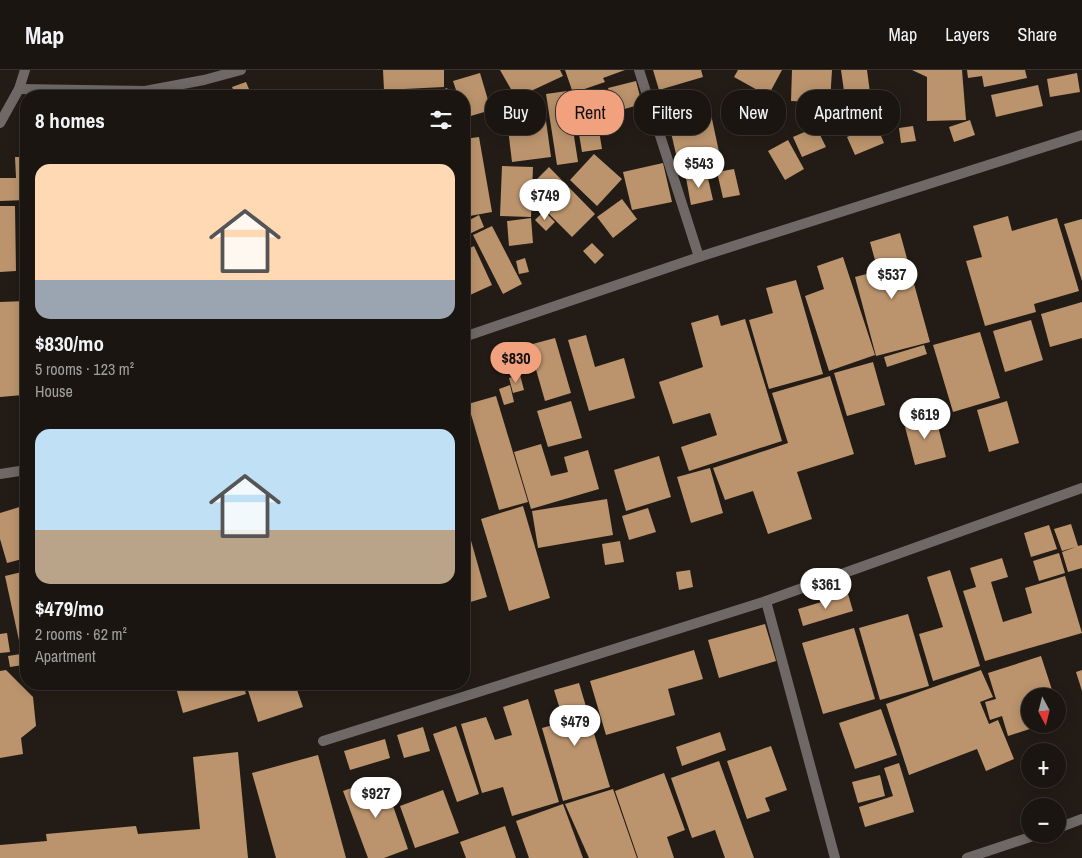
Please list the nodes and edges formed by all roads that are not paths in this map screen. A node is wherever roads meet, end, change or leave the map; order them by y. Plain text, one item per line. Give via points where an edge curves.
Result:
1 (25, 70) edge
2 (241, 70) edge
3 (639, 70) edge
4 (19, 89) junction
5 (82, 90) edge
6 (150, 90) edge
7 (0, 123) edge
8 (1082, 135) edge
9 (699, 257) junction
10 (470, 335) edge
11 (20, 471) edge
12 (0, 474) edge
13 (1082, 488) edge
14 (766, 601) junction
15 (323, 741) dead end
16 (1082, 820) edge
17 (1066, 825) edge
18 (1021, 840) edge
19 (835, 858) edge
20 (967, 858) edge

1 - 4 street
2 - 6 street
3 - 9 street
4 - 5 street
4 - 7 street
8 - 9 street
9 - 10 street
11 - 12 street
13 - 14 street
14 - 15 street
14 - 19 street
16 - 17 street
18 - 20 street

